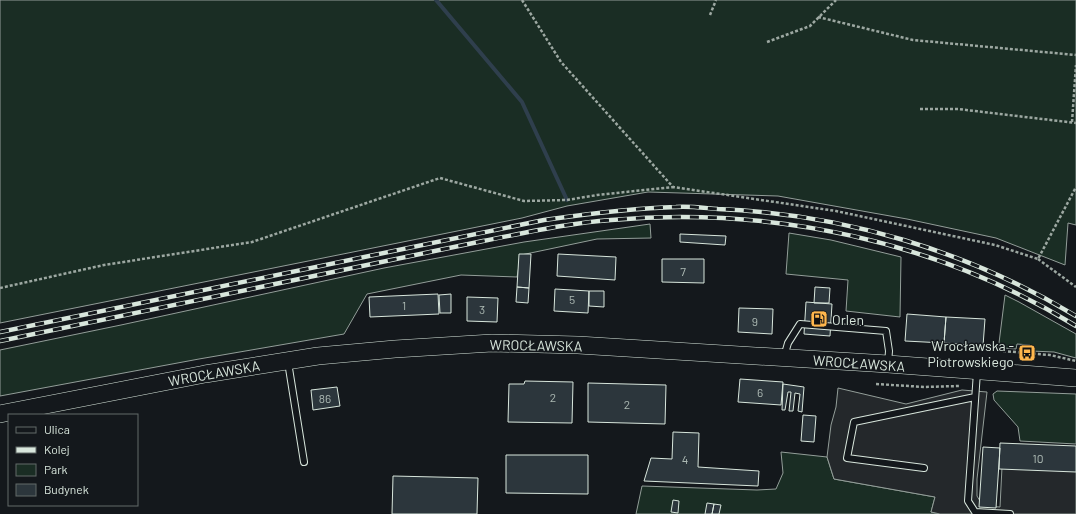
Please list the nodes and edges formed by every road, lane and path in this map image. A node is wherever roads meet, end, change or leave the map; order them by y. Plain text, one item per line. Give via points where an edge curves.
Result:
1 (522, 0) edge
2 (716, 0) edge
3 (836, 0) edge
4 (710, 15) dead end
5 (818, 17) junction
6 (767, 42) dead end
7 (1076, 55) edge
8 (1076, 66) edge
9 (920, 109) dead end
10 (1072, 122) junction
11 (1076, 123) edge
12 (673, 187) junction
13 (1076, 187) edge
14 (1038, 260) junction
15 (1076, 287) edge
16 (0, 288) edge
17 (1003, 351) dead end
18 (784, 358) junction
19 (288, 361) junction
20 (1076, 361) edge
21 (888, 364) junction
22 (977, 372) junction
23 (1076, 378) edge
24 (876, 384) dead end
25 (924, 387) dead end
26 (975, 397) junction
27 (0, 414) edge
28 (304, 462) dead end
29 (924, 468) dead end
30 (1010, 514) edge

1 - 12 path via 561,62
2 - 4 path
3 - 5 path
5 - 6 path via 810,26
5 - 7 path via 913,40
8 - 10 path
9 - 10 path via 958,109
10 - 11 path
12 - 14 path via 836,211 995,245
12 - 16 path via 567,200 524,201 440,178 252,242 104,265
13 - 14 path
14 - 15 path
17 - 20 path via 1050,355
18 - 19 main road, WROCŁAWSKA via 578,345 492,343 350,352
18 - 21 main road, WROCŁAWSKA
18 - 21 lane via 788,343 800,324 886,331
19 - 27 main road, WROCŁAWSKA via 205,374
19 - 28 lane
21 - 22 main road, WROCŁAWSKA
22 - 23 main road, WROCŁAWSKA
22 - 26 lane
24 - 25 path
26 - 29 lane via 854,422 847,458
26 - 30 lane via 968,501 975,512

